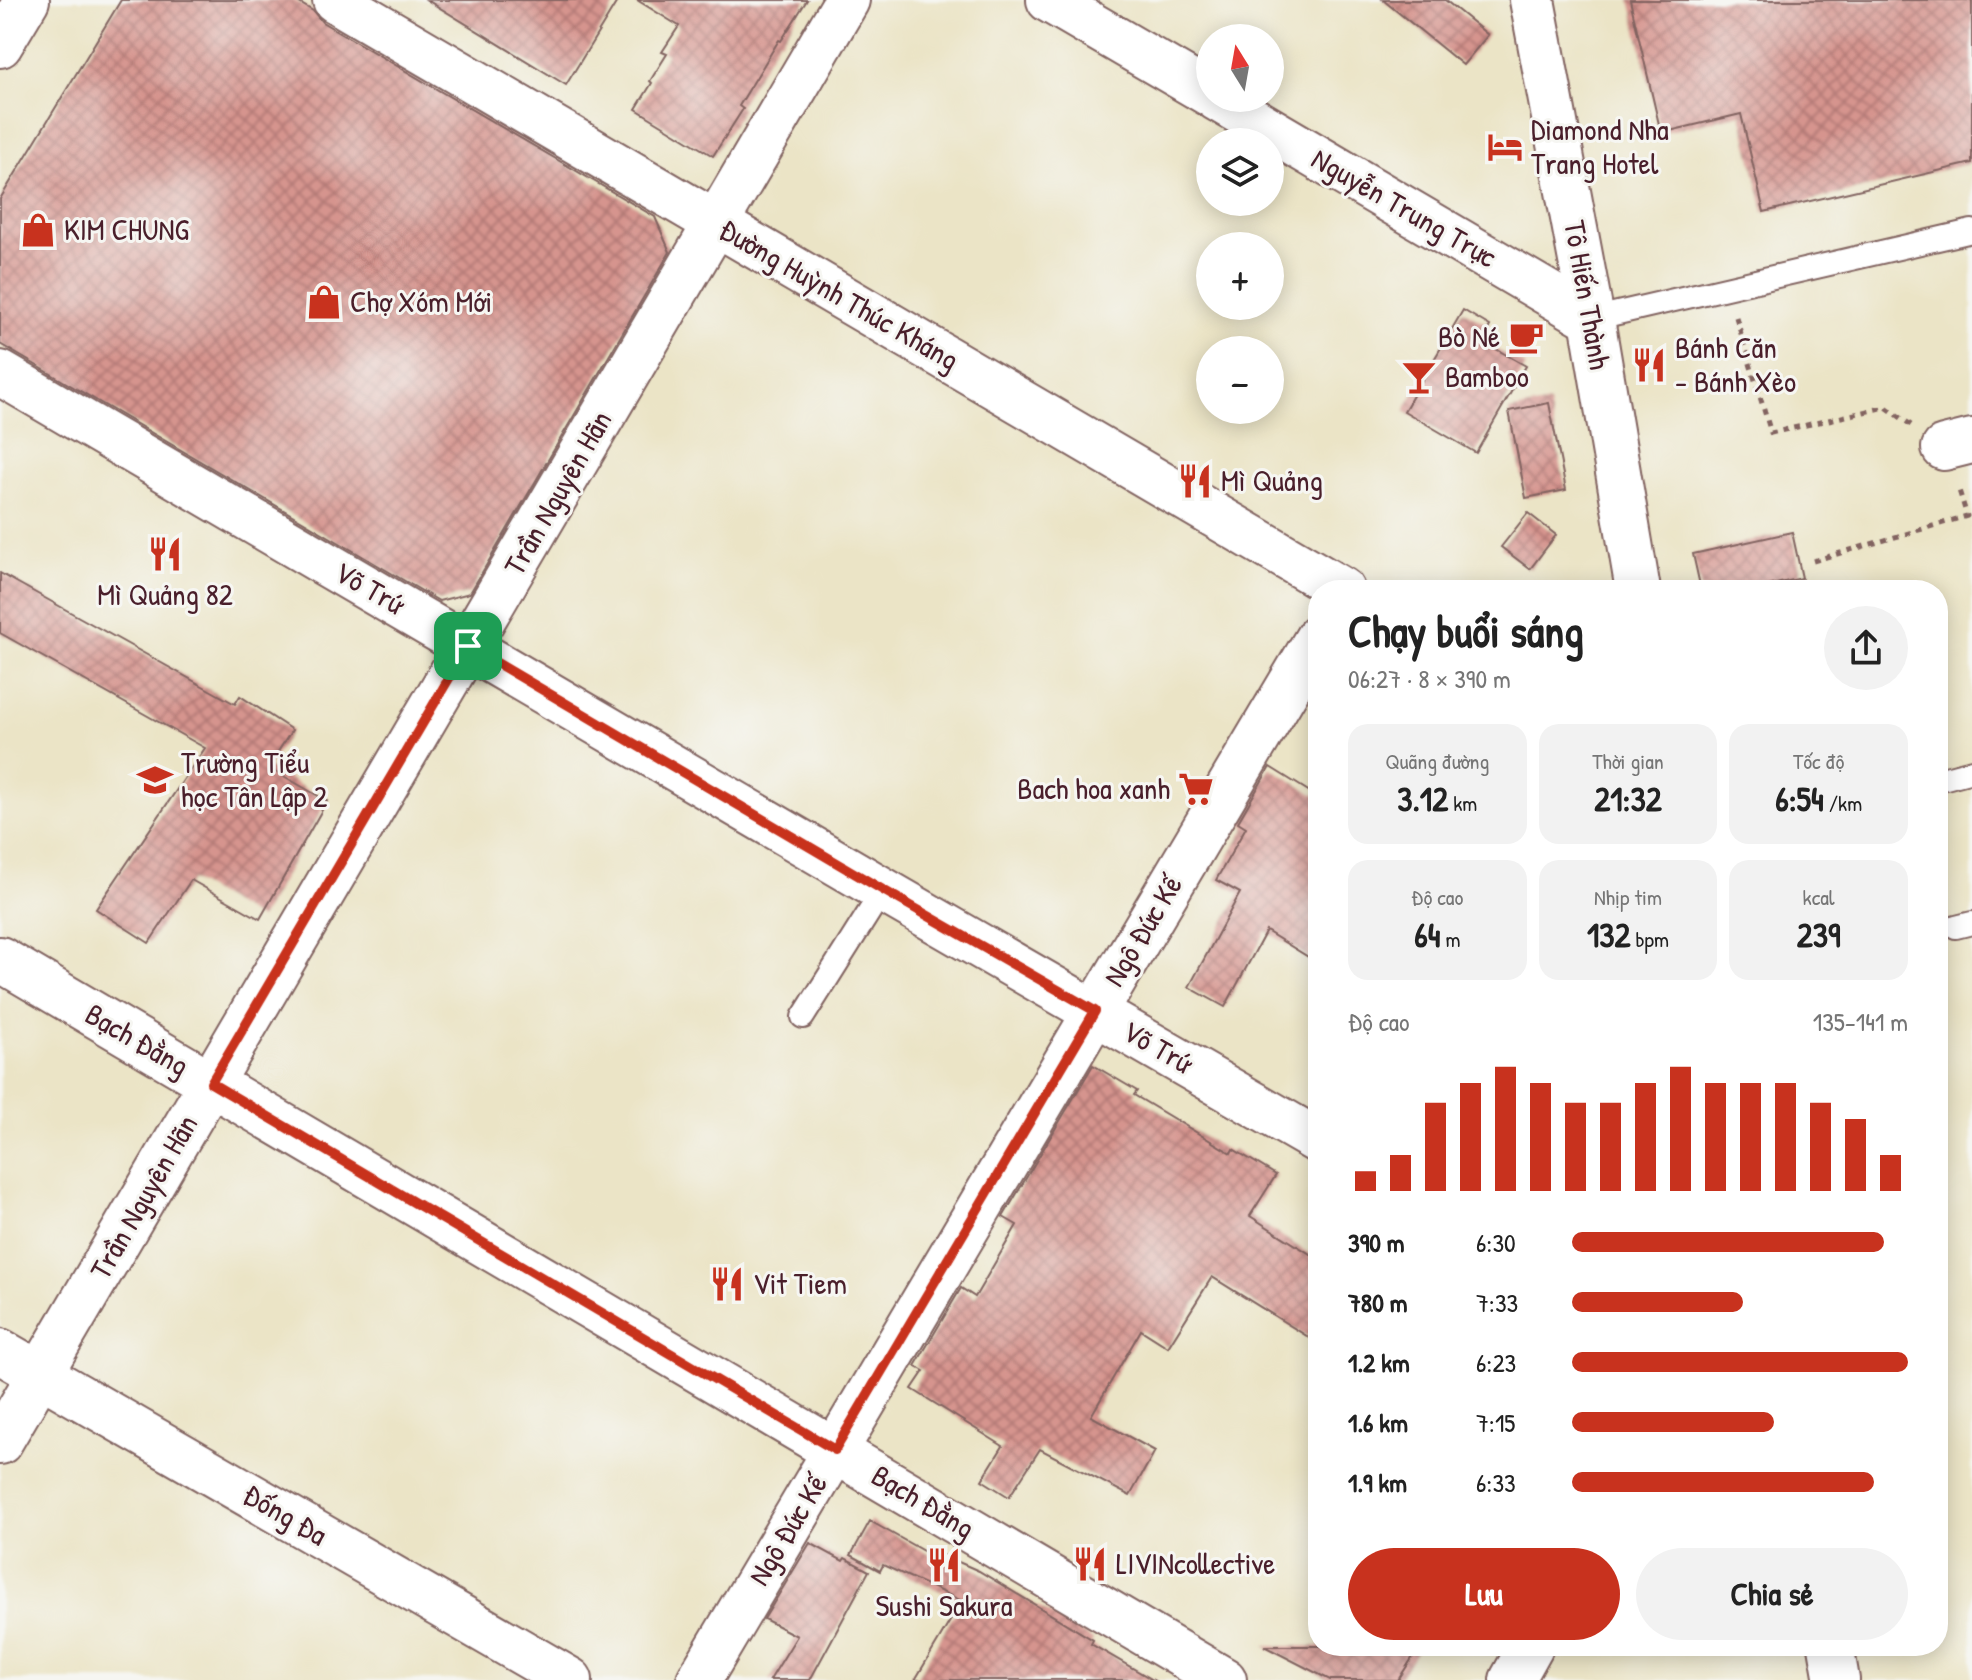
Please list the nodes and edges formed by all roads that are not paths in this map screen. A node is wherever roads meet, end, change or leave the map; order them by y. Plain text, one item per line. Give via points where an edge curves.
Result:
1 (27, 0) edge
2 (335, 0) edge
3 (847, 0) edge
4 (1049, 0) edge
5 (1532, 0) edge
6 (0, 45) edge
7 (1196, 86) edge
8 (1240, 112) edge
9 (716, 223) junction
10 (1972, 231) edge
11 (1592, 319) junction
12 (0, 373) edge
13 (1325, 580) edge
14 (1636, 580) edge
15 (468, 646) junction
16 (1308, 654) edge
17 (1972, 771) edge
18 (1948, 777) edge
19 (883, 890) junction
20 (0, 959) edge
21 (1095, 1011) junction
22 (803, 1017) dead end
23 (211, 1083) junction
24 (1308, 1135) edge
25 (0, 1351) edge
26 (40, 1374) junction
27 (0, 1442) edge
28 (835, 1450) junction
29 (1525, 1656) edge
30 (1833, 1656) edge
31 (570, 1680) edge
32 (699, 1680) edge
33 (1224, 1680) edge
34 (1512, 1680) edge
35 (1837, 1680) edge

1 - 6 street
2 - 9 street, Đường Huỳnh Thúc Kháng
3 - 9 street, Trần Nguyên Hãn
4 - 7 street
5 - 11 street, Tô Hiến Thành
8 - 11 street, Nguyễn Trung Trực
9 - 13 street, Đường Huỳnh Thúc Kháng
9 - 15 street, Trần Nguyên Hãn
10 - 11 lane
11 - 14 street, Tô Hiến Thành
12 - 15 street, Võ Trứ
15 - 19 street, Võ Trứ
15 - 23 street, Trần Nguyên Hãn
16 - 21 street, Ngô Đức Kế
17 - 18 lane
19 - 21 street, Võ Trứ
19 - 22 lane
20 - 23 street, Bạch Đằng
21 - 24 street, Võ Trứ
21 - 28 street, Ngô Đức Kế
23 - 26 street, Trần Nguyên Hãn
23 - 28 street, Bạch Đằng
25 - 26 street, Đống Đa
26 - 27 street, Trần Nguyên Hãn
26 - 31 street, Đống Đa
28 - 32 street, Ngô Đức Kế
28 - 33 street, Bạch Đằng
29 - 34 street
30 - 35 street

